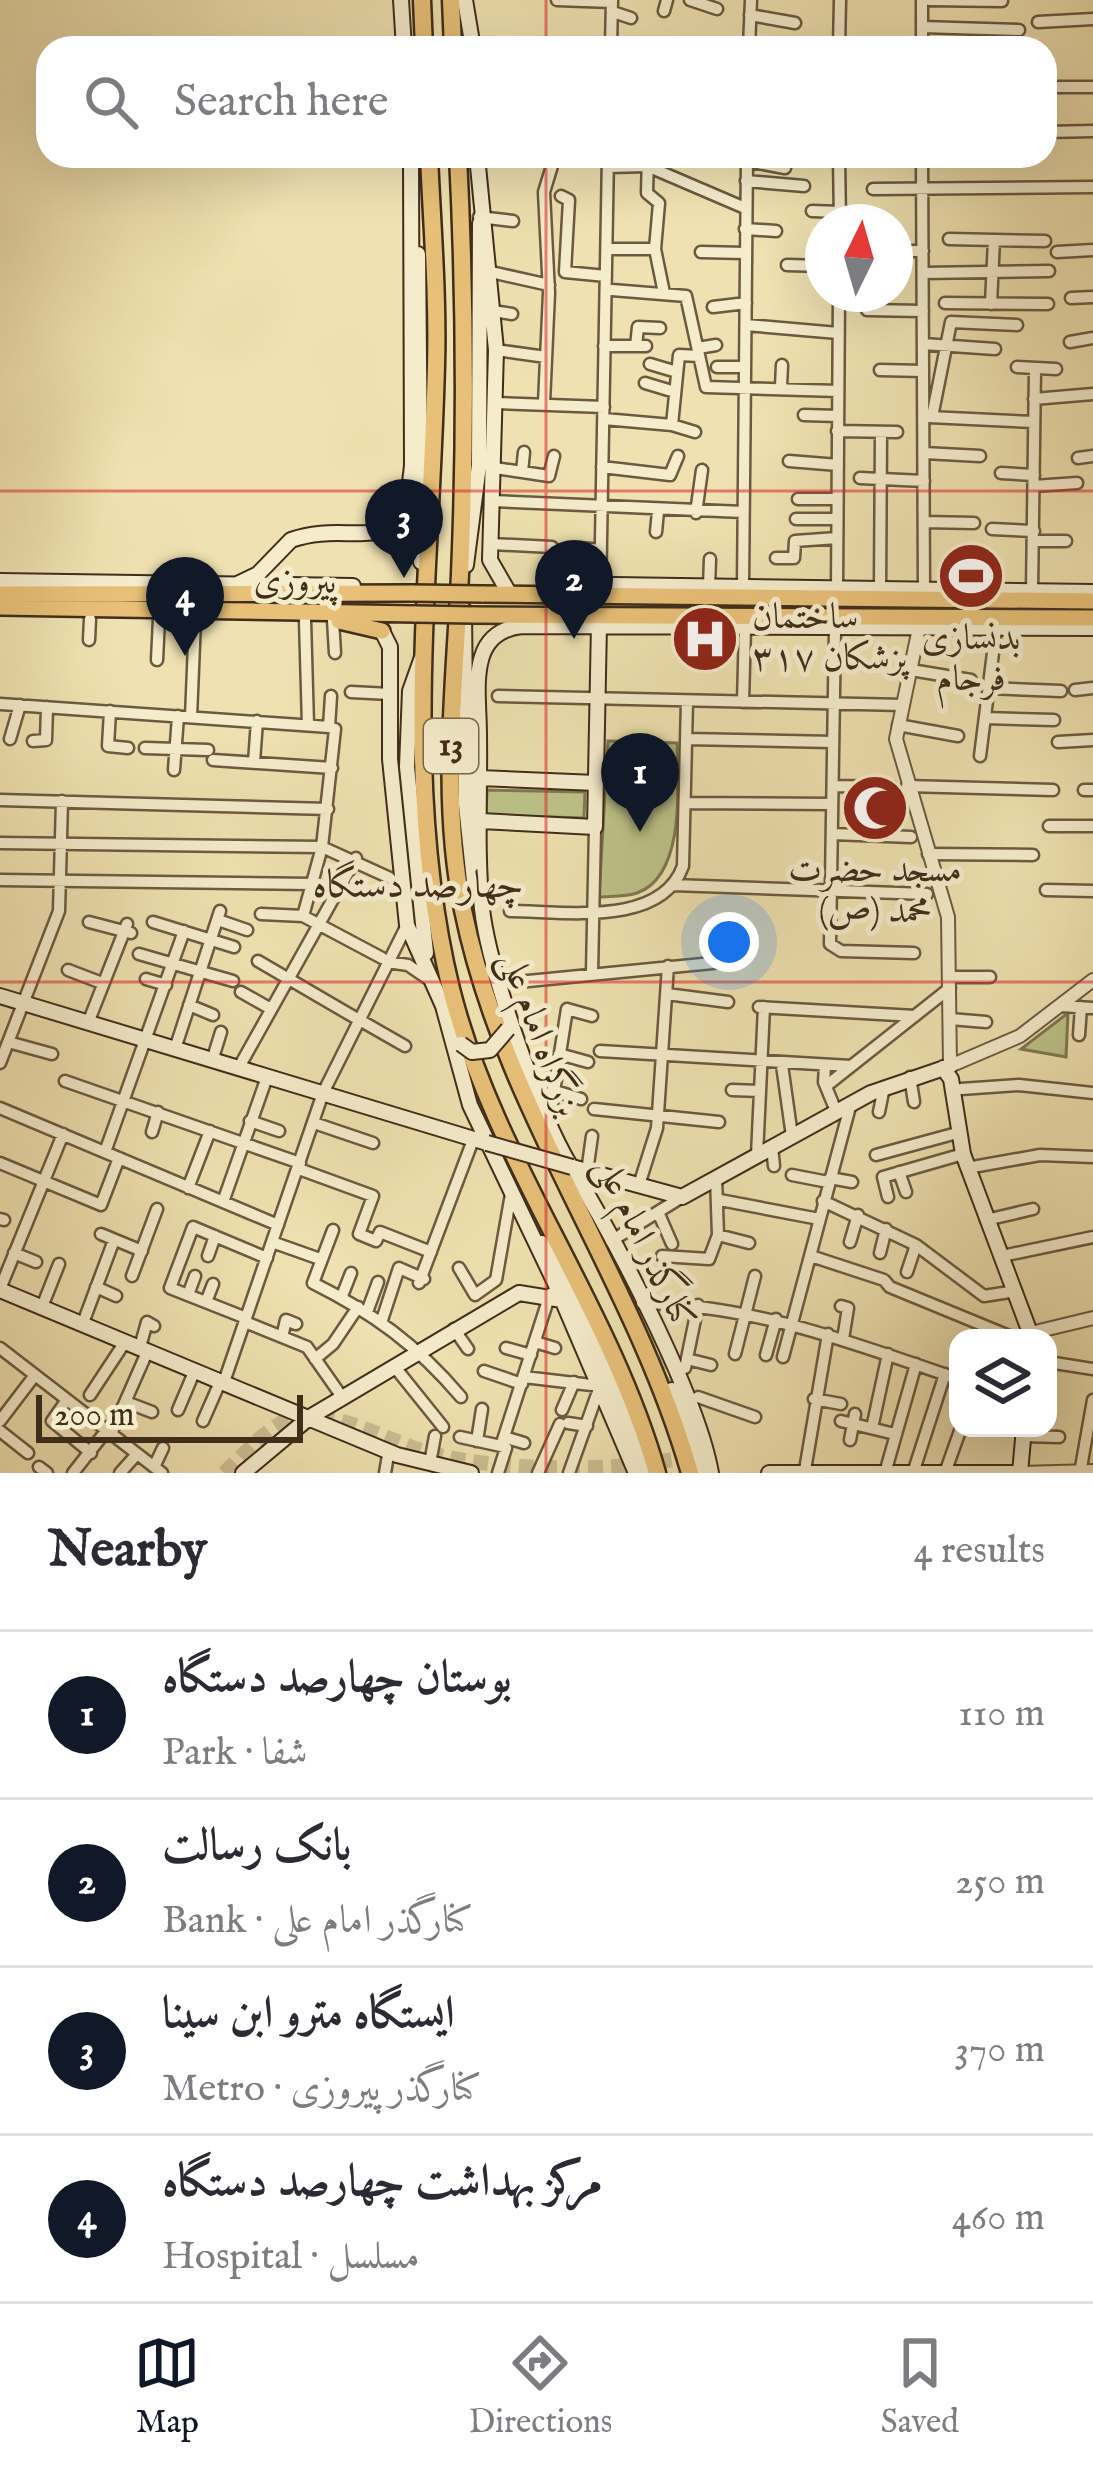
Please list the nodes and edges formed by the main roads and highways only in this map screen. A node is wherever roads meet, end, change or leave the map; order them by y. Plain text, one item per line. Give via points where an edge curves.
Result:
1 (422, 0) edge
2 (451, 0) edge
3 (469, 0) edge
4 (401, 1) edge
5 (403, 36) edge
6 (424, 36) edge
7 (452, 36) edge
8 (473, 36) edge
9 (412, 168) edge
10 (429, 168) edge
11 (458, 168) edge
12 (478, 168) edge
13 (480, 220) junction
14 (415, 225) junction
15 (0, 581) edge
16 (235, 585) junction
17 (204, 589) junction
18 (417, 590) junction
19 (458, 590) junction
20 (481, 591) junction
21 (1093, 592) edge
22 (509, 593) junction
23 (0, 594) edge
24 (743, 594) junction
25 (600, 596) junction
26 (924, 596) junction
27 (1093, 602) edge
28 (0, 607) edge
29 (92, 607) junction
30 (352, 613) junction
31 (453, 614) junction
32 (0, 617) edge
33 (1093, 618) edge
34 (656, 621) junction
35 (599, 625) junction
36 (1093, 628) edge
37 (382, 631) junction
38 (422, 655) junction
39 (479, 778) junction
40 (596, 783) junction
41 (481, 821) junction
42 (482, 911) junction
43 (431, 978) junction
44 (0, 996) edge
45 (507, 1012) junction
46 (446, 1014) junction
47 (470, 1105) junction
48 (433, 1127) junction
49 (480, 1141) junction
50 (536, 1157) junction
51 (496, 1163) junction
52 (579, 1170) junction
53 (524, 1220) junction
54 (0, 1290) edge
55 (556, 1297) junction
56 (1029, 1329) edge
57 (310, 1417) junction
58 (1023, 1437) edge
59 (263, 1466) edge
60 (424, 1467) edge
61 (805, 1470) edge
62 (243, 1473) edge
63 (451, 1473) edge
64 (471, 1473) edge
65 (636, 1473) edge
66 (653, 1473) edge
67 (694, 1473) edge
68 (711, 1473) edge
69 (769, 1473) edge
70 (885, 1473) edge
71 (914, 1473) edge
72 (945, 1473) edge
73 (1018, 1473) edge

1 - 6 highway
2 - 7 highway
3 - 8 main road
4 - 5 main road
9 - 14 main road
10 - 18 highway, بزرگراه امام علی / 13 via 437,359
11 - 19 highway, بزرگراه امام علی / 13 via 466,352
12 - 13 main road
13 - 19 main road via 479,465
13 - 22 main road via 496,350 490,544
14 - 16 main road via 412,465 404,506 391,526 369,536 291,540
14 - 18 main road via 422,297
15 - 17 main road
16 - 17 main road
16 - 18 main road
17 - 18 main road, پیروزی
17 - 29 main road, پیروزی
18 - 19 main road, پیروزی, bridge
18 - 20 main road, bridge
18 - 38 highway, بزرگراه امام علی / 13
19 - 20 main road, پیروزی, bridge
19 - 31 main road, bridge
19 - 42 main road via 468,635 468,836
19 - 67 highway, بزرگراه امام علی / 13 via 452,831 477,968 515,1081
20 - 22 main road, پیروزی
21 - 26 main road, پیروزی
22 - 25 main road, پیروزی
23 - 29 main road, پیروزی
24 - 25 main road, پیروزی
24 - 25 main road, پیروزی via 668,578 613,585
24 - 26 main road, پیروزی
26 - 27 main road, پیروزی
28 - 29 main road, پیروزی
29 - 30 main road, پیروزی
29 - 32 main road
29 - 37 main road via 159,619 333,620
30 - 31 main road, پیروزی, bridge
30 - 37 main road
31 - 34 main road, پیروزی, bridge
33 - 34 main road, پیروزی
34 - 35 main road, کنارگذر امام علی
34 - 36 main road, کنارگذر امام علی
35 - 39 main road, کنارگذر امام علی via 492,633 480,656
35 - 40 main road
37 - 43 main road via 390,647 394,818 407,925
38 - 43 main road via 410,691 406,767
38 - 66 highway, بزرگراه امام علی / 13 via 429,864 466,1042 611,1342
39 - 40 main road
39 - 41 main road, کنارگذر امام علی
40 - 41 main road via 595,827
41 - 42 main road, کنارگذر امام علی
42 - 45 main road, کنارگذر امام علی
43 - 46 main road
44 - 48 main road
45 - 46 main road, bridge via 508,1029 490,1049 472,1052
45 - 52 main road, کنارگذر امام علی
46 - 47 main road
47 - 48 main road via 458,1123
47 - 49 main road
48 - 49 main road
49 - 50 main road, bridge
49 - 51 main road
50 - 51 main road, bridge via 502,1156
50 - 52 main road, bridge
51 - 53 main road
52 - 56 main road via 682,1197 851,1103 947,1067 965,1161
52 - 67 main road via 676,1401
52 - 68 main road, کنارگذر امام علی
53 - 55 main road
53 - 66 main road via 554,1257
54 - 57 main road
55 - 57 main road via 519,1293
55 - 65 main road
57 - 59 main road
57 - 60 main road
57 - 60 main road
58 - 73 main road
59 - 62 main road
60 - 63 main road
60 - 64 main road
61 - 69 main road
61 - 70 main road
70 - 71 main road
71 - 72 main road
72 - 73 main road

